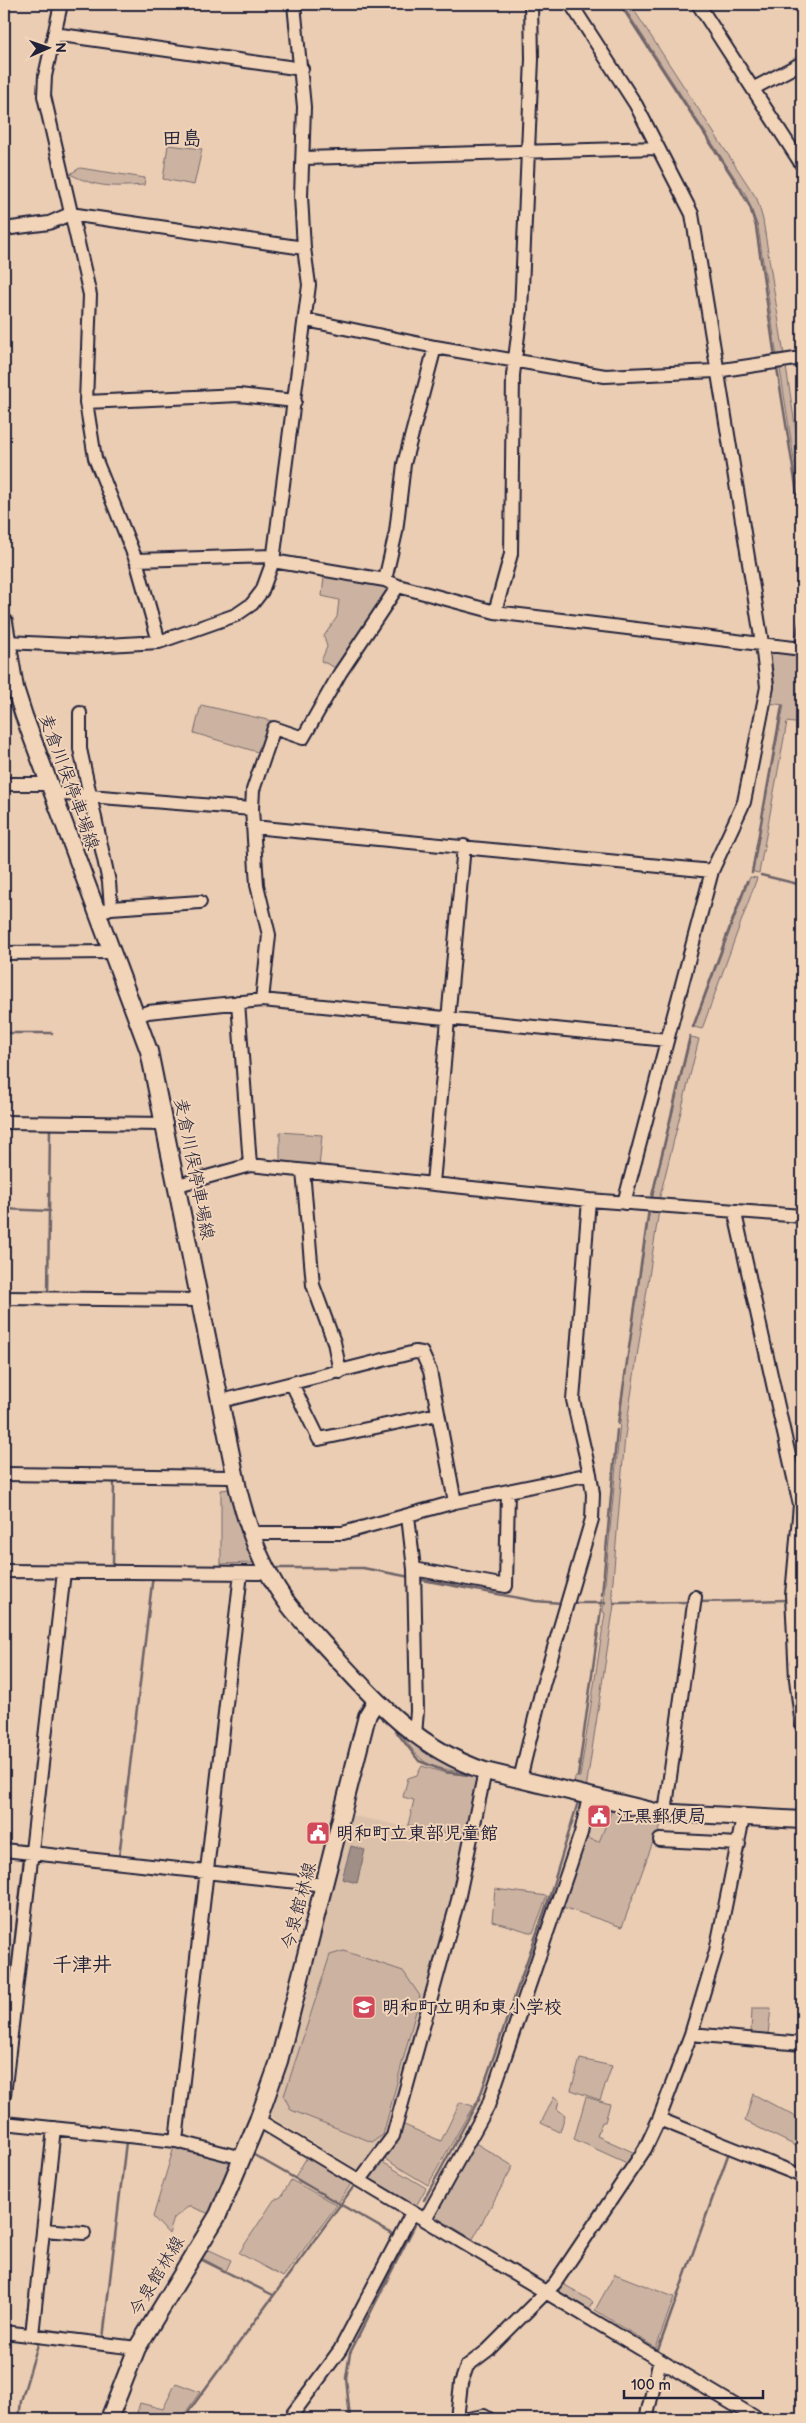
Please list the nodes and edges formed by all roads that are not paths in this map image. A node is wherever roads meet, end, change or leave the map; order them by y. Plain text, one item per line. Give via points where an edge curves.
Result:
1 (61, 4) edge
2 (294, 4) edge
3 (531, 4) edge
4 (571, 4) edge
5 (698, 4) edge
6 (54, 34) junction
7 (802, 63) edge
8 (302, 69) junction
9 (754, 88) junction
10 (658, 148) junction
11 (527, 152) junction
12 (304, 158) junction
13 (802, 164) edge
14 (70, 214) junction
15 (4, 229) edge
16 (304, 248) junction
17 (306, 320) junction
18 (435, 347) junction
19 (802, 358) edge
20 (514, 360) junction
21 (716, 371) junction
22 (295, 401) junction
23 (86, 402) junction
24 (273, 558) junction
25 (136, 560) junction
26 (385, 580) junction
27 (398, 586) junction
28 (495, 612) junction
29 (4, 622) edge
30 (7, 642) junction
31 (159, 642) junction
32 (762, 643) junction
33 (802, 648) edge
34 (80, 713) dead end
35 (4, 784) edge
36 (51, 791) junction
37 (90, 797) junction
38 (252, 809) junction
39 (253, 827) junction
40 (464, 846) junction
41 (712, 871) junction
42 (200, 902) dead end
43 (104, 911) junction
44 (112, 952) junction
45 (4, 953) edge
46 (262, 1000) junction
47 (238, 1002) junction
48 (136, 1016) junction
49 (449, 1018) junction
50 (666, 1040) junction
51 (4, 1122) edge
52 (166, 1124) junction
53 (250, 1165) junction
54 (303, 1171) junction
55 (433, 1183) junction
56 (178, 1185) junction
57 (589, 1200) junction
58 (624, 1203) junction
59 (737, 1211) junction
60 (802, 1216) edge
61 (4, 1298) edge
62 (200, 1300) junction
63 (340, 1372) junction
64 (292, 1384) junction
65 (221, 1401) junction
66 (438, 1414) junction
67 (4, 1474) edge
68 (590, 1474) junction
69 (235, 1475) junction
70 (508, 1491) junction
71 (455, 1502) junction
72 (408, 1516) junction
73 (251, 1533) junction
74 (414, 1569) junction
75 (4, 1571) edge
76 (267, 1571) junction
77 (64, 1572) junction
78 (241, 1573) junction
79 (695, 1597) dead end
80 (376, 1701) junction
81 (802, 1726) edge
82 (415, 1734) junction
83 (485, 1771) junction
84 (520, 1779) junction
85 (589, 1797) junction
86 (665, 1813) junction
87 (743, 1818) junction
88 (802, 1820) edge
89 (660, 1840) dead end
90 (739, 1844) junction
91 (4, 1850) edge
92 (31, 1853) junction
93 (205, 1872) junction
94 (325, 1886) junction
95 (691, 2034) junction
96 (802, 2044) edge
97 (4, 2095) edge
98 (659, 2119) junction
99 (258, 2120) junction
100 (4, 2123) edge
101 (54, 2128) junction
102 (176, 2141) junction
103 (242, 2158) junction
104 (802, 2176) edge
105 (360, 2180) junction
106 (412, 2213) junction
107 (425, 2220) junction
108 (43, 2230) junction
109 (84, 2233) dead end
110 (546, 2292) junction
111 (4, 2332) edge
112 (32, 2335) junction
113 (137, 2348) junction
114 (660, 2360) junction
115 (109, 2419) edge
116 (289, 2419) edge
117 (457, 2419) edge
118 (468, 2419) edge
119 (489, 2419) edge
120 (646, 2419) edge
121 (758, 2419) edge

1 - 6 street
2 - 8 street
3 - 11 street
4 - 10 street via 636,105
5 - 9 street
6 - 8 street
6 - 14 street via 44,96
7 - 9 street
8 - 12 street
9 - 13 street
10 - 11 street
10 - 21 street via 692,214
11 - 12 street
11 - 20 street via 521,311
12 - 16 street via 301,196
14 - 15 street via 49,223
14 - 16 street
14 - 23 street via 90,295
16 - 17 street via 309,286
17 - 18 street
17 - 22 street
18 - 20 street
18 - 26 street via 404,464 396,532
19 - 21 street
20 - 21 street via 604,376
20 - 28 street via 511,554
21 - 32 street
22 - 23 street via 239,395
22 - 24 street
23 - 25 street via 98,466
24 - 25 street
24 - 26 street
24 - 31 street via 262,591 252,604 236,615
25 - 31 street
26 - 27 street
27 - 28 street
27 - 38 street via 340,674 303,738 274,728 253,790
28 - 32 street
29 - 30 main road, 麦倉川俣停車場線
30 - 31 street via 90,646
30 - 36 main road, 麦倉川俣停車場線 via 15,688
32 - 33 street
32 - 41 street via 767,687 744,802
34 - 37 street via 80,749
35 - 36 street
36 - 37 street
36 - 43 main road, 麦倉川俣停車場線
37 - 38 street
37 - 43 street via 109,882
38 - 39 street
39 - 40 street
39 - 46 street via 257,884 269,935
40 - 41 street
40 - 49 street
41 - 50 street
42 - 43 street
43 - 44 main road, 麦倉川俣停車場線
44 - 45 street
44 - 48 main road, 麦倉川俣停車場線
46 - 47 street
46 - 49 street
47 - 48 street
47 - 53 street
48 - 52 main road, 麦倉川俣停車場線 via 152,1061
49 - 50 street
49 - 55 street
50 - 58 street
51 - 52 street
52 - 56 main road, 麦倉川俣停車場線
53 - 54 street
53 - 56 street
54 - 55 street
54 - 63 street via 313,1286 334,1342
55 - 57 street
56 - 62 main road, 麦倉川俣停車場線
57 - 58 street
57 - 68 street via 573,1400
58 - 59 street
59 - 60 street
59 - 81 street via 800,1505 792,1595
61 - 62 street
62 - 65 main road, 麦倉川俣停車場線
63 - 64 street
63 - 66 street via 415,1352 422,1353 430,1371
64 - 65 street
64 - 66 street via 319,1439
65 - 69 main road, 麦倉川俣停車場線
66 - 71 street
67 - 69 street
68 - 70 street
68 - 84 street via 593,1508 590,1531 543,1685
69 - 73 main road, 麦倉川俣停車場線
70 - 71 street
70 - 74 street via 506,1586
71 - 72 street
72 - 73 street via 343,1533
72 - 74 street
73 - 76 main road, 麦倉川俣停車場線
74 - 82 street
75 - 77 street
76 - 78 street
76 - 80 main road, 麦倉川俣停車場線 via 296,1613
77 - 78 street
77 - 92 street
78 - 93 street
79 - 86 street
80 - 82 main road
80 - 94 main road, 今泉館林線 via 367,1716
82 - 83 main road via 447,1756
83 - 84 main road
83 - 105 street via 458,1900 393,2136
84 - 85 main road
85 - 86 main road
85 - 107 street via 582,1833 488,2106
86 - 87 main road
87 - 88 main road
87 - 90 street
89 - 90 street
90 - 95 street via 724,1922
91 - 92 street
92 - 93 street
92 - 97 street
93 - 94 street
93 - 102 street
94 - 99 main road, 今泉館林線 via 279,2061
95 - 96 street
95 - 98 street
98 - 104 street
98 - 110 street via 645,2149
99 - 103 main road, 今泉館林線
99 - 105 street
100 - 101 street
101 - 102 street
101 - 108 street
102 - 103 street
103 - 113 main road, 今泉館林線 via 218,2215
105 - 106 street
106 - 107 street
106 - 116 street via 340,2350
107 - 110 street
108 - 109 street
108 - 112 street
110 - 114 street
110 - 117 street via 488,2350 467,2366 460,2383
111 - 112 street
112 - 113 street
113 - 115 main road, 今泉館林線
114 - 120 street
114 - 121 street
118 - 119 street via 484,2416

